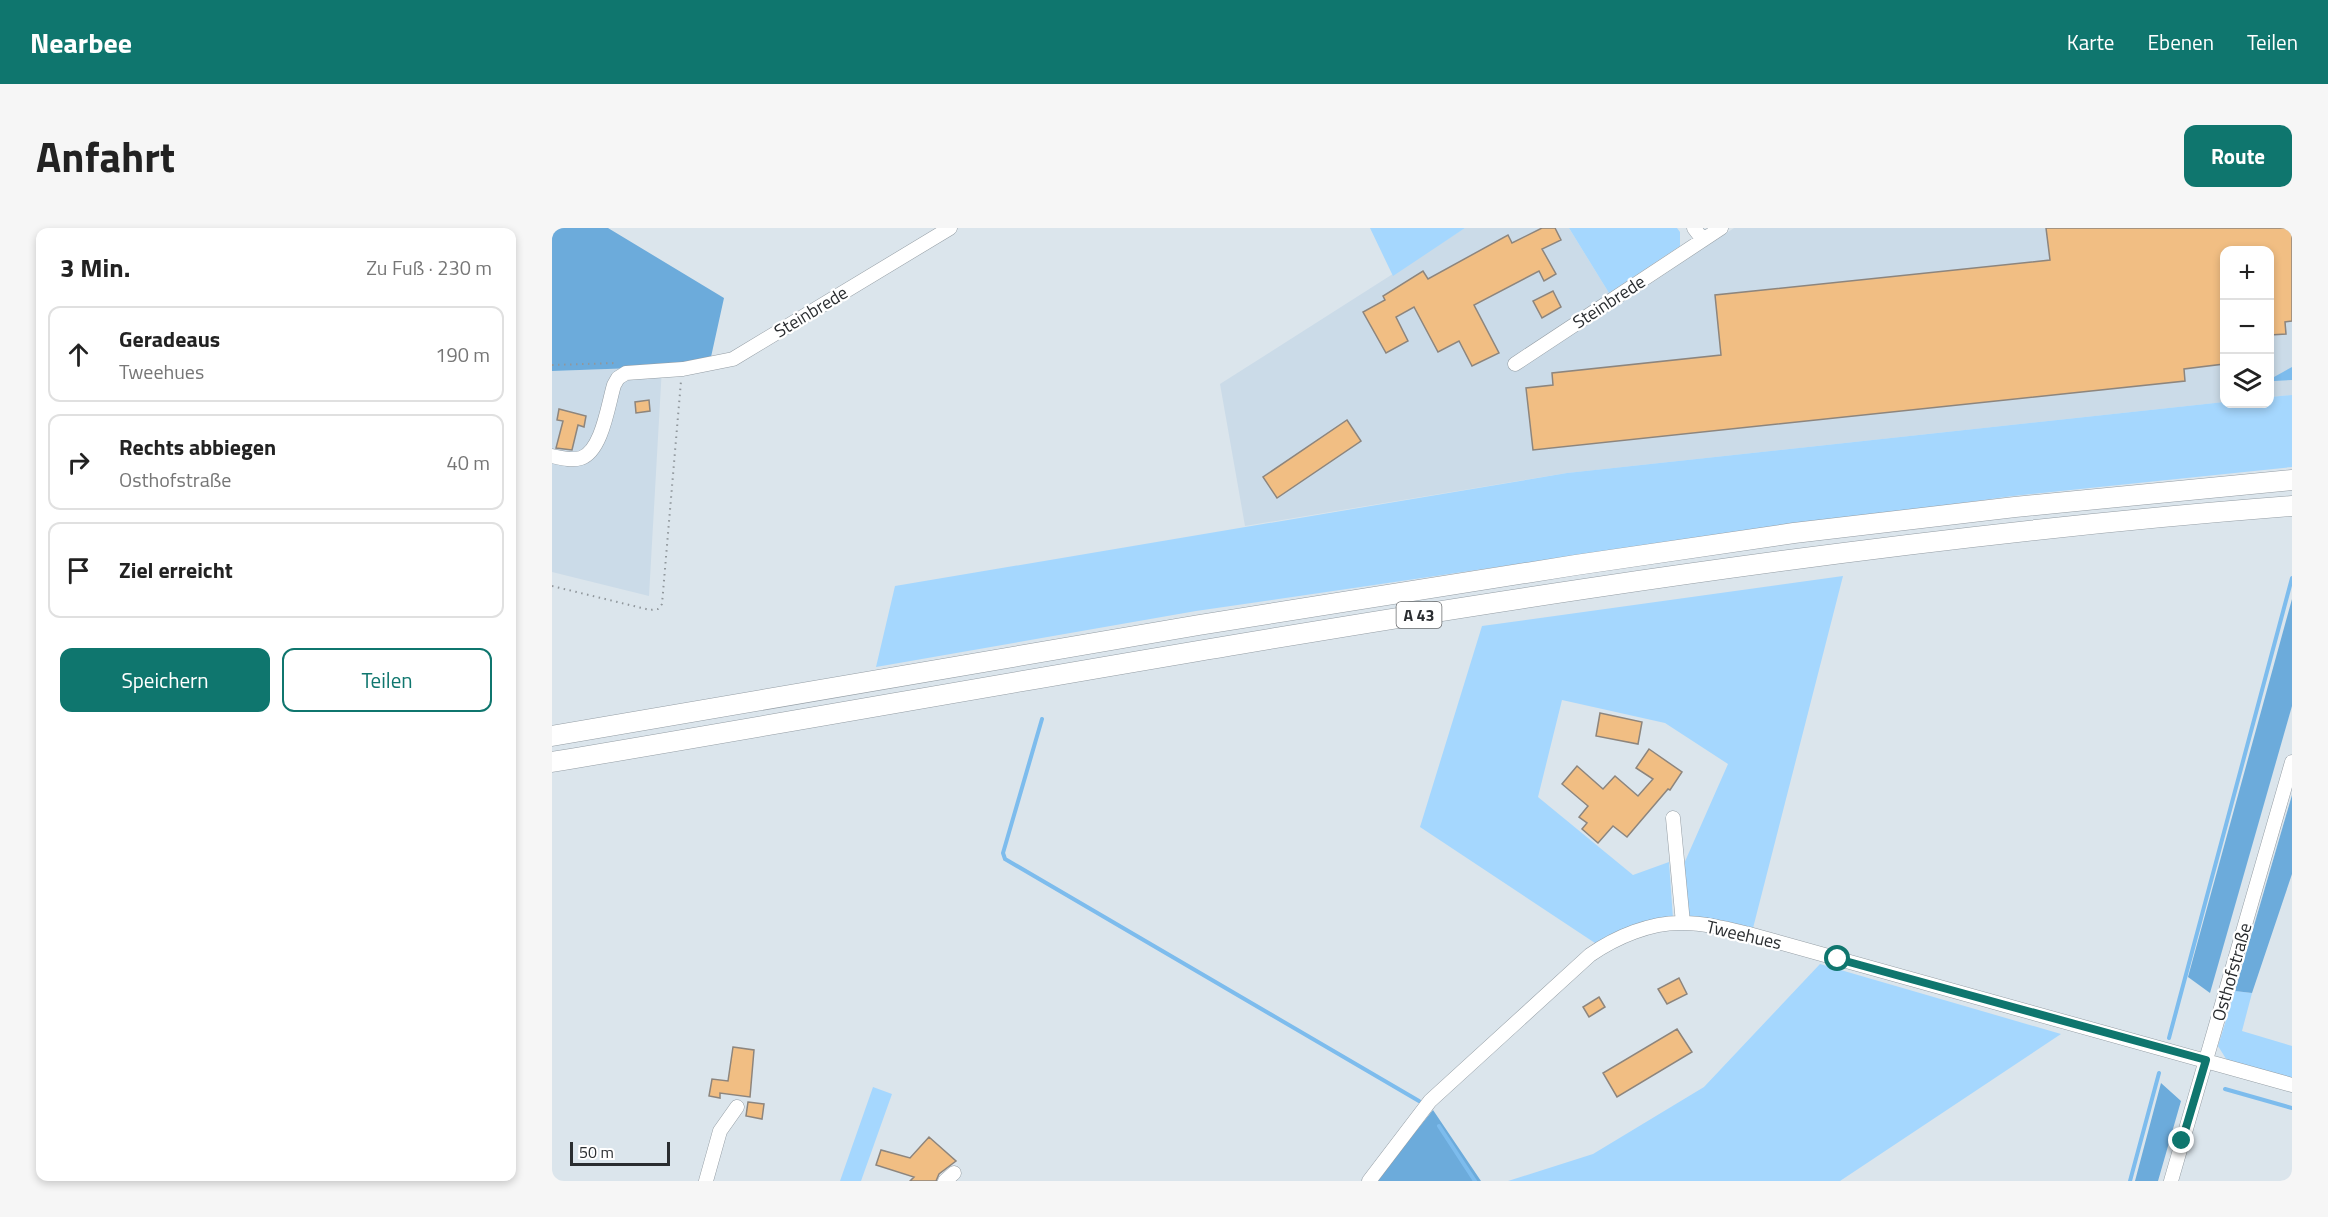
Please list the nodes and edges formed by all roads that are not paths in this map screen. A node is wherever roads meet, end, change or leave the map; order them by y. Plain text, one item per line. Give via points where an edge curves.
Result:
1 (950, 228) edge
2 (1694, 228) edge
3 (1721, 228) edge
4 (1703, 240) junction
5 (1515, 364) dead end
6 (552, 456) edge
7 (2292, 480) edge
8 (2292, 506) edge
9 (552, 736) edge
10 (552, 762) edge
11 (2292, 762) edge
12 (1673, 818) dead end
13 (1683, 922) junction
14 (2206, 1060) junction
15 (2292, 1084) edge
16 (737, 1107) dead end
17 (706, 1181) edge
18 (1369, 1181) edge
19 (2171, 1181) edge

1 - 6 street, Steinbrede via 732,359 682,369 626,373 614,385 597,443 590,452 580,458
2 - 4 street
3 - 4 street, Steinbrede
4 - 5 street, Steinbrede
7 - 9 highway, A 43 via 1794,533 1587,563
8 - 10 highway, A 43 via 2007,534 1580,589
11 - 14 street, Osthofstraße
12 - 13 street
13 - 14 street, Tweehues via 1749,934
13 - 18 street, Tweehues via 1639,931 1590,955 1430,1101
14 - 15 street, Tweehues
14 - 19 street, Osthofstraße
16 - 17 street via 720,1131

